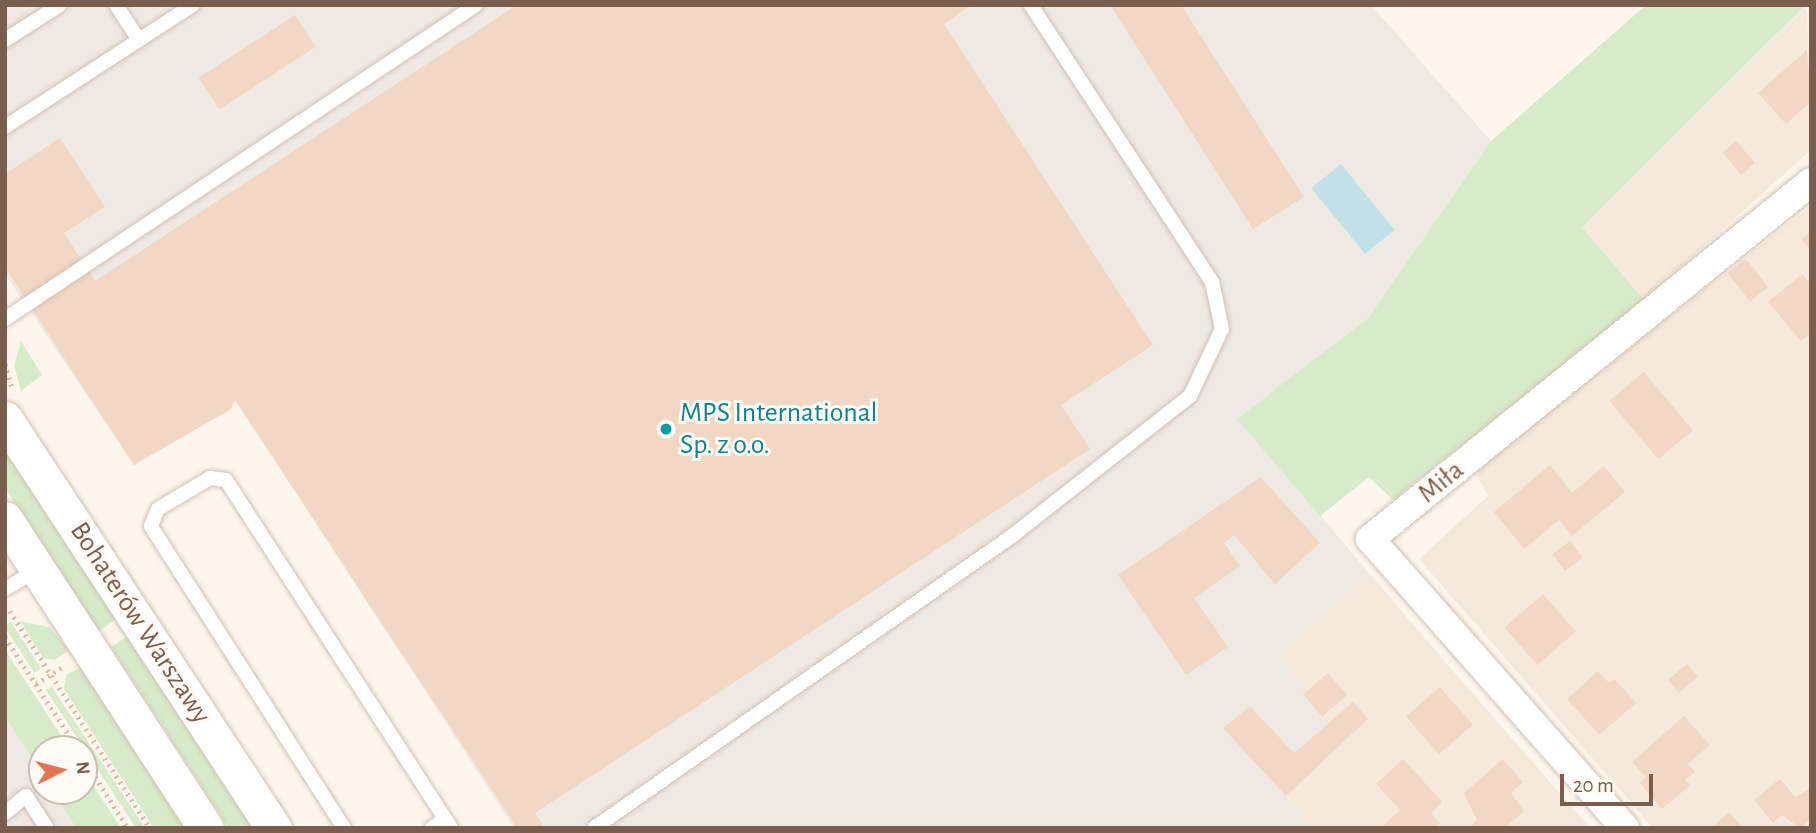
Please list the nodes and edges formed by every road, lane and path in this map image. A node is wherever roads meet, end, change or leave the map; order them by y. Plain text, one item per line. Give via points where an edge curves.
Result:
1 (60, 5) edge
2 (116, 5) edge
3 (192, 5) edge
4 (476, 5) edge
5 (1031, 5) edge
6 (5, 40) edge
7 (139, 40) junction
8 (5, 127) edge
9 (1811, 182) edge
10 (5, 319) edge
11 (5, 419) edge
12 (5, 519) edge
13 (37, 569) junction
14 (5, 589) edge
15 (5, 604) edge
16 (5, 637) edge
17 (69, 735) edge
18 (98, 781) edge
19 (5, 813) edge
20 (448, 823) edge
21 (47, 828) edge
22 (128, 828) edge
23 (149, 828) edge
24 (206, 828) edge
25 (274, 828) edge
26 (344, 828) edge
27 (432, 828) edge
28 (594, 828) edge
29 (1625, 828) edge

1 - 6 lane
2 - 7 lane
3 - 7 lane
4 - 10 lane
5 - 28 lane via 1212,282 1222,329 1190,396 1012,536
7 - 8 lane
9 - 29 street, Miła via 1370,539
11 - 25 street, Bohaterów Warszawy
12 - 13 street, Bohaterów Warszawy
13 - 14 lane
13 - 24 street, Bohaterów Warszawy
15 - 23 path
16 - 17 path
18 - 22 path
19 - 21 lane via 26,796
20 - 26 lane via 226,480 210,478 158,509 152,526
20 - 27 lane

